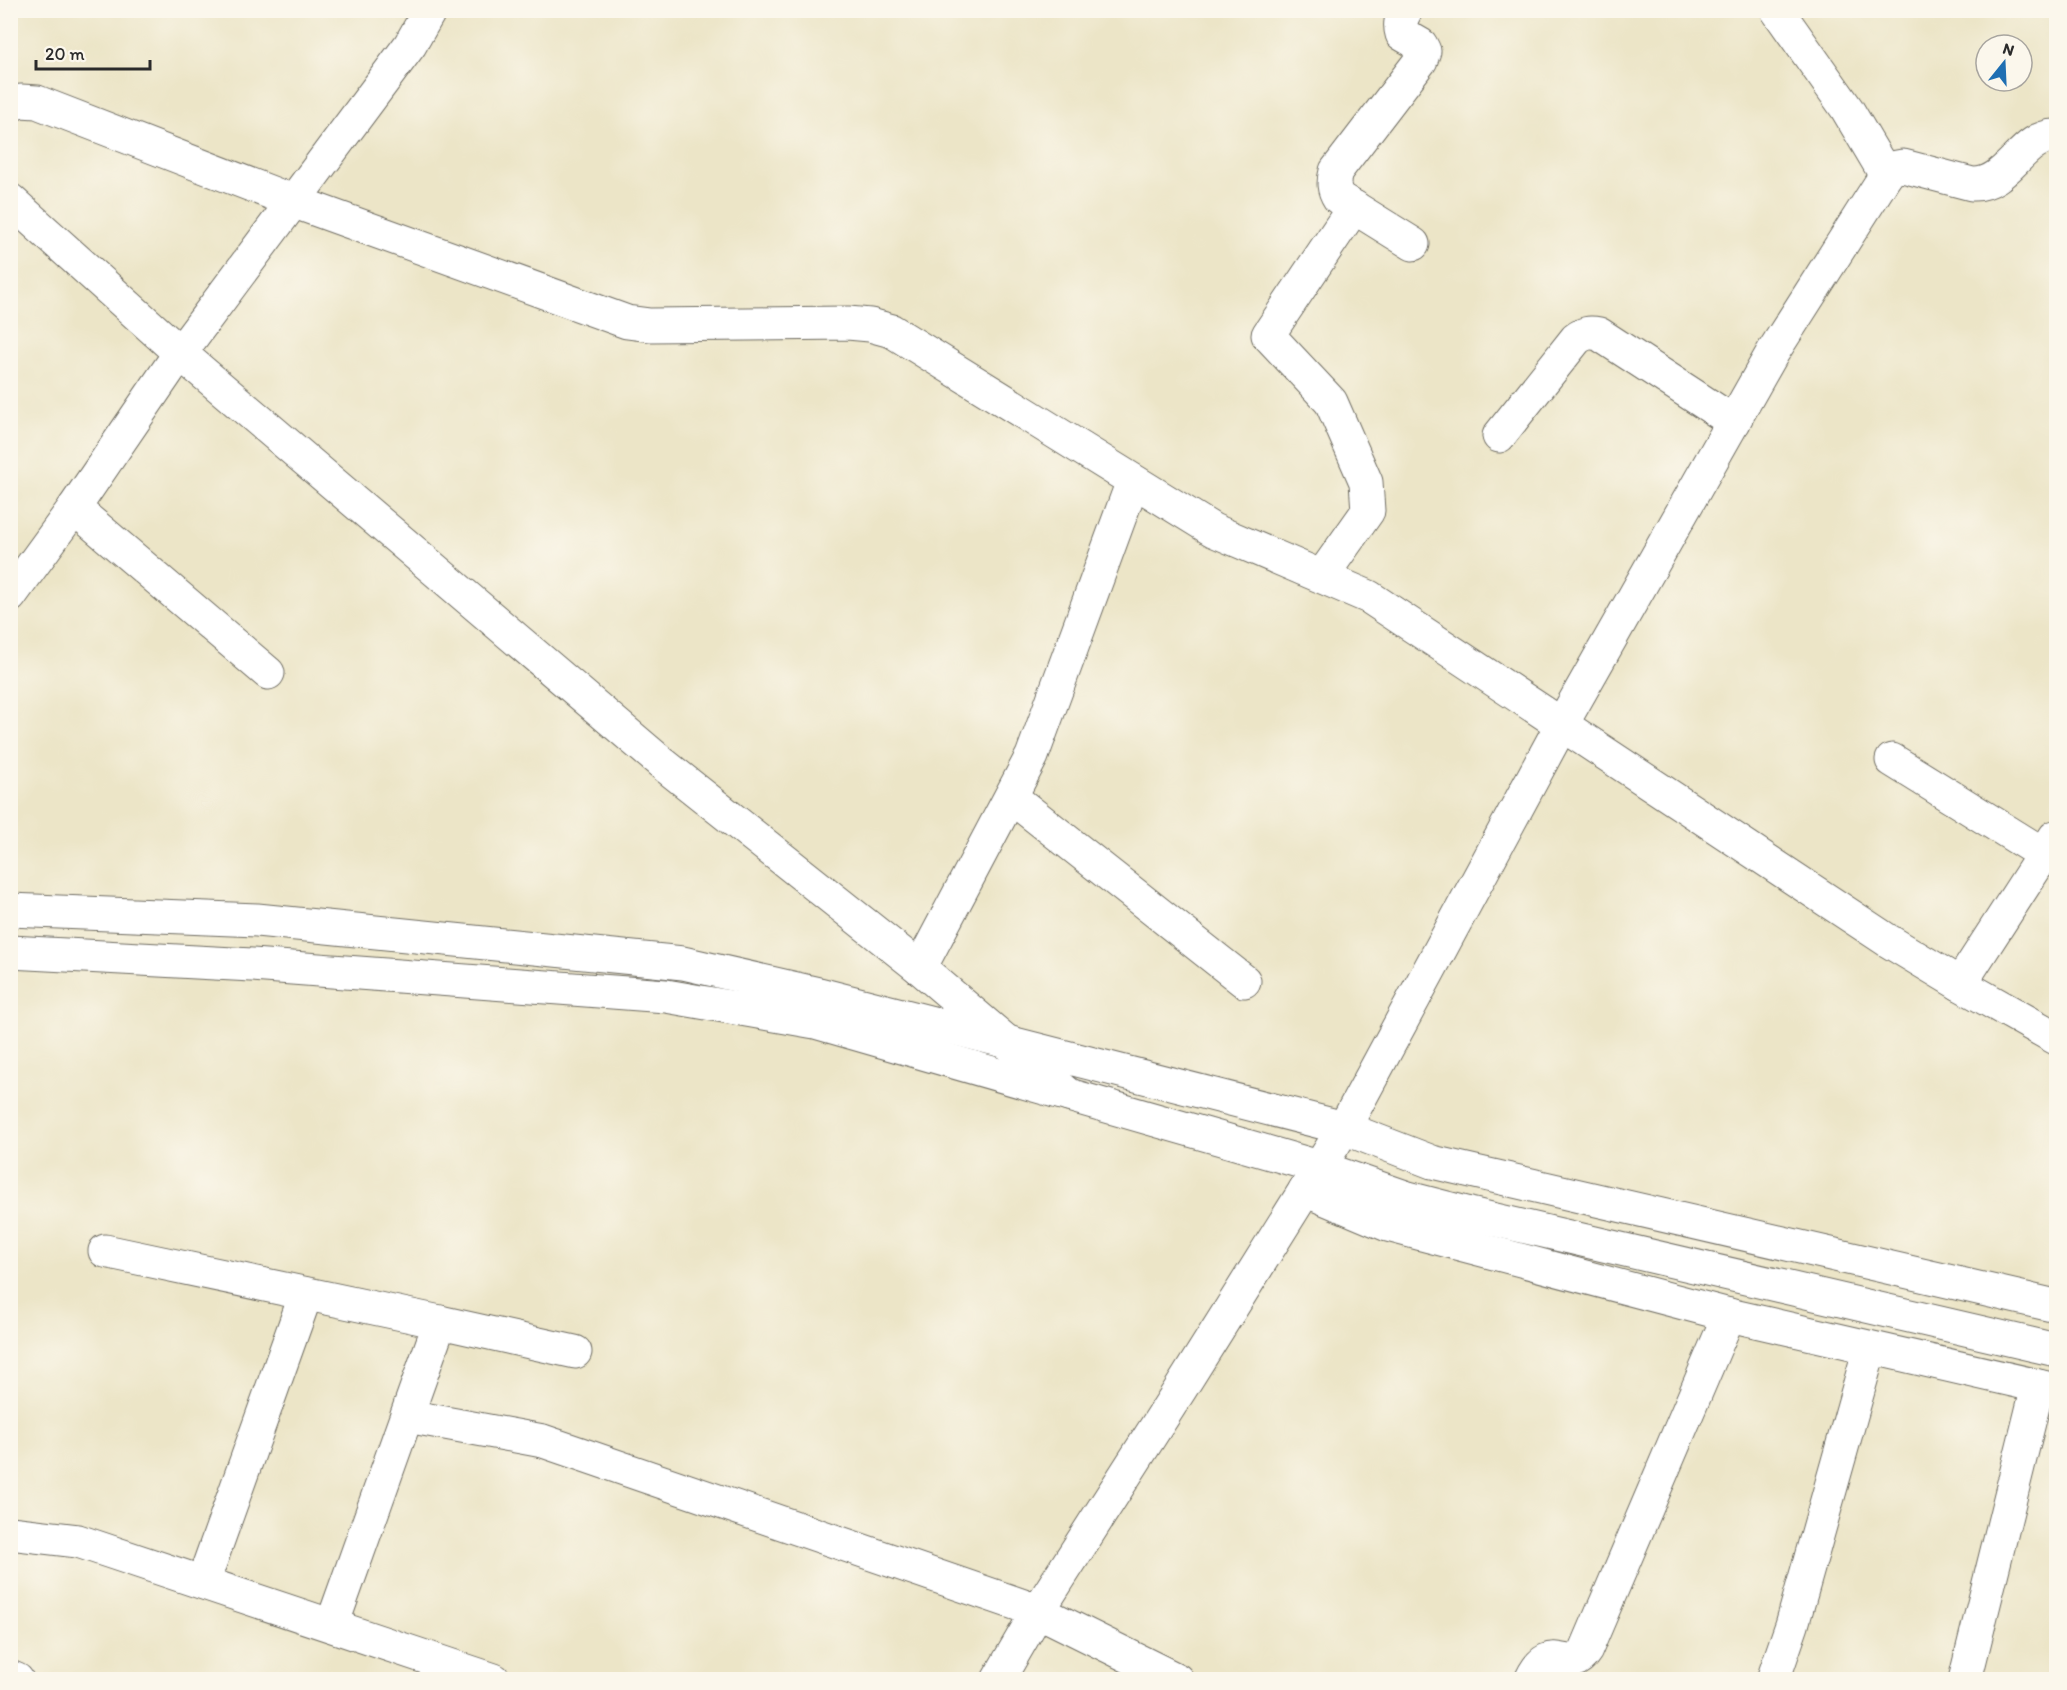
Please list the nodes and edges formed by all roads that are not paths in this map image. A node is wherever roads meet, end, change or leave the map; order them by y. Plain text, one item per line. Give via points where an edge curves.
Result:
1 (430, 10) edge
2 (1406, 10) edge
3 (1777, 10) edge
4 (10, 105) edge
5 (2056, 136) edge
6 (1886, 175) junction
7 (10, 200) edge
8 (295, 202) junction
9 (1354, 207) junction
10 (1413, 244) dead end
11 (180, 353) junction
12 (1734, 422) junction
13 (1499, 436) dead end
14 (1133, 481) junction
15 (74, 508) junction
16 (1322, 576) junction
17 (10, 596) edge
18 (268, 673) dead end
19 (1562, 724) junction
20 (1892, 760) dead end
21 (1011, 797) junction
22 (2050, 844) edge
23 (10, 910) edge
24 (10, 952) edge
25 (920, 968) junction
26 (1244, 981) dead end
27 (1960, 984) junction
28 (2056, 1038) edge
29 (1006, 1042) junction
30 (1069, 1095) junction
31 (1344, 1128) junction
32 (1312, 1179) junction
33 (105, 1251) dead end
34 (306, 1294) junction
35 (2056, 1305) edge
36 (1729, 1315) junction
37 (440, 1322) junction
38 (1870, 1347) junction
39 (2056, 1350) edge
40 (574, 1352) dead end
41 (2047, 1388) edge
42 (407, 1416) junction
43 (10, 1533) edge
44 (203, 1582) junction
45 (1038, 1611) junction
46 (332, 1625) junction
47 (1590, 1668) edge
48 (10, 1677) edge
49 (17, 1680) edge
50 (494, 1680) edge
51 (998, 1680) edge
52 (1178, 1680) edge
53 (1531, 1680) edge
54 (1773, 1680) edge
55 (1965, 1680) edge

1 - 8 street via 410,45
2 - 9 street via 1401,19 1402,34 1424,51 1336,171 1334,190
3 - 6 street via 1847,109
4 - 8 street via 37,102
5 - 6 street via 2041,138 1982,184 1903,166 1892,168
6 - 12 street via 1773,352
7 - 11 street
8 - 11 street
8 - 14 street via 627,322 848,323 892,332
9 - 10 street
9 - 16 street via 1268,335 1331,402 1366,482 1368,511
11 - 15 street
11 - 25 street via 663,764
12 - 13 street via 1591,332 1576,339
12 - 19 street
14 - 16 street via 1213,530
14 - 21 street via 1032,756
15 - 17 street
15 - 18 street
16 - 19 street via 1369,597
19 - 27 street via 1887,940
19 - 31 street
20 - 22 street
21 - 25 street
21 - 26 street
22 - 27 street
23 - 29 street via 257,920 683,963 819,993
24 - 30 street via 252,965 666,996 815,1022
25 - 29 street
27 - 28 street
29 - 30 street
29 - 31 street
30 - 32 street
31 - 32 street
31 - 35 street via 1432,1162
32 - 36 street via 1388,1225
32 - 39 street
32 - 45 street
33 - 34 street
34 - 37 street
34 - 44 street
36 - 38 street
36 - 47 street
37 - 40 street
37 - 42 street
38 - 41 street
38 - 54 street
41 - 55 street
42 - 45 street via 543,1441
42 - 46 street
43 - 44 street via 78,1541
44 - 46 street
45 - 51 street
45 - 52 street
46 - 50 street
47 - 53 street via 1545,1659
48 - 49 street

